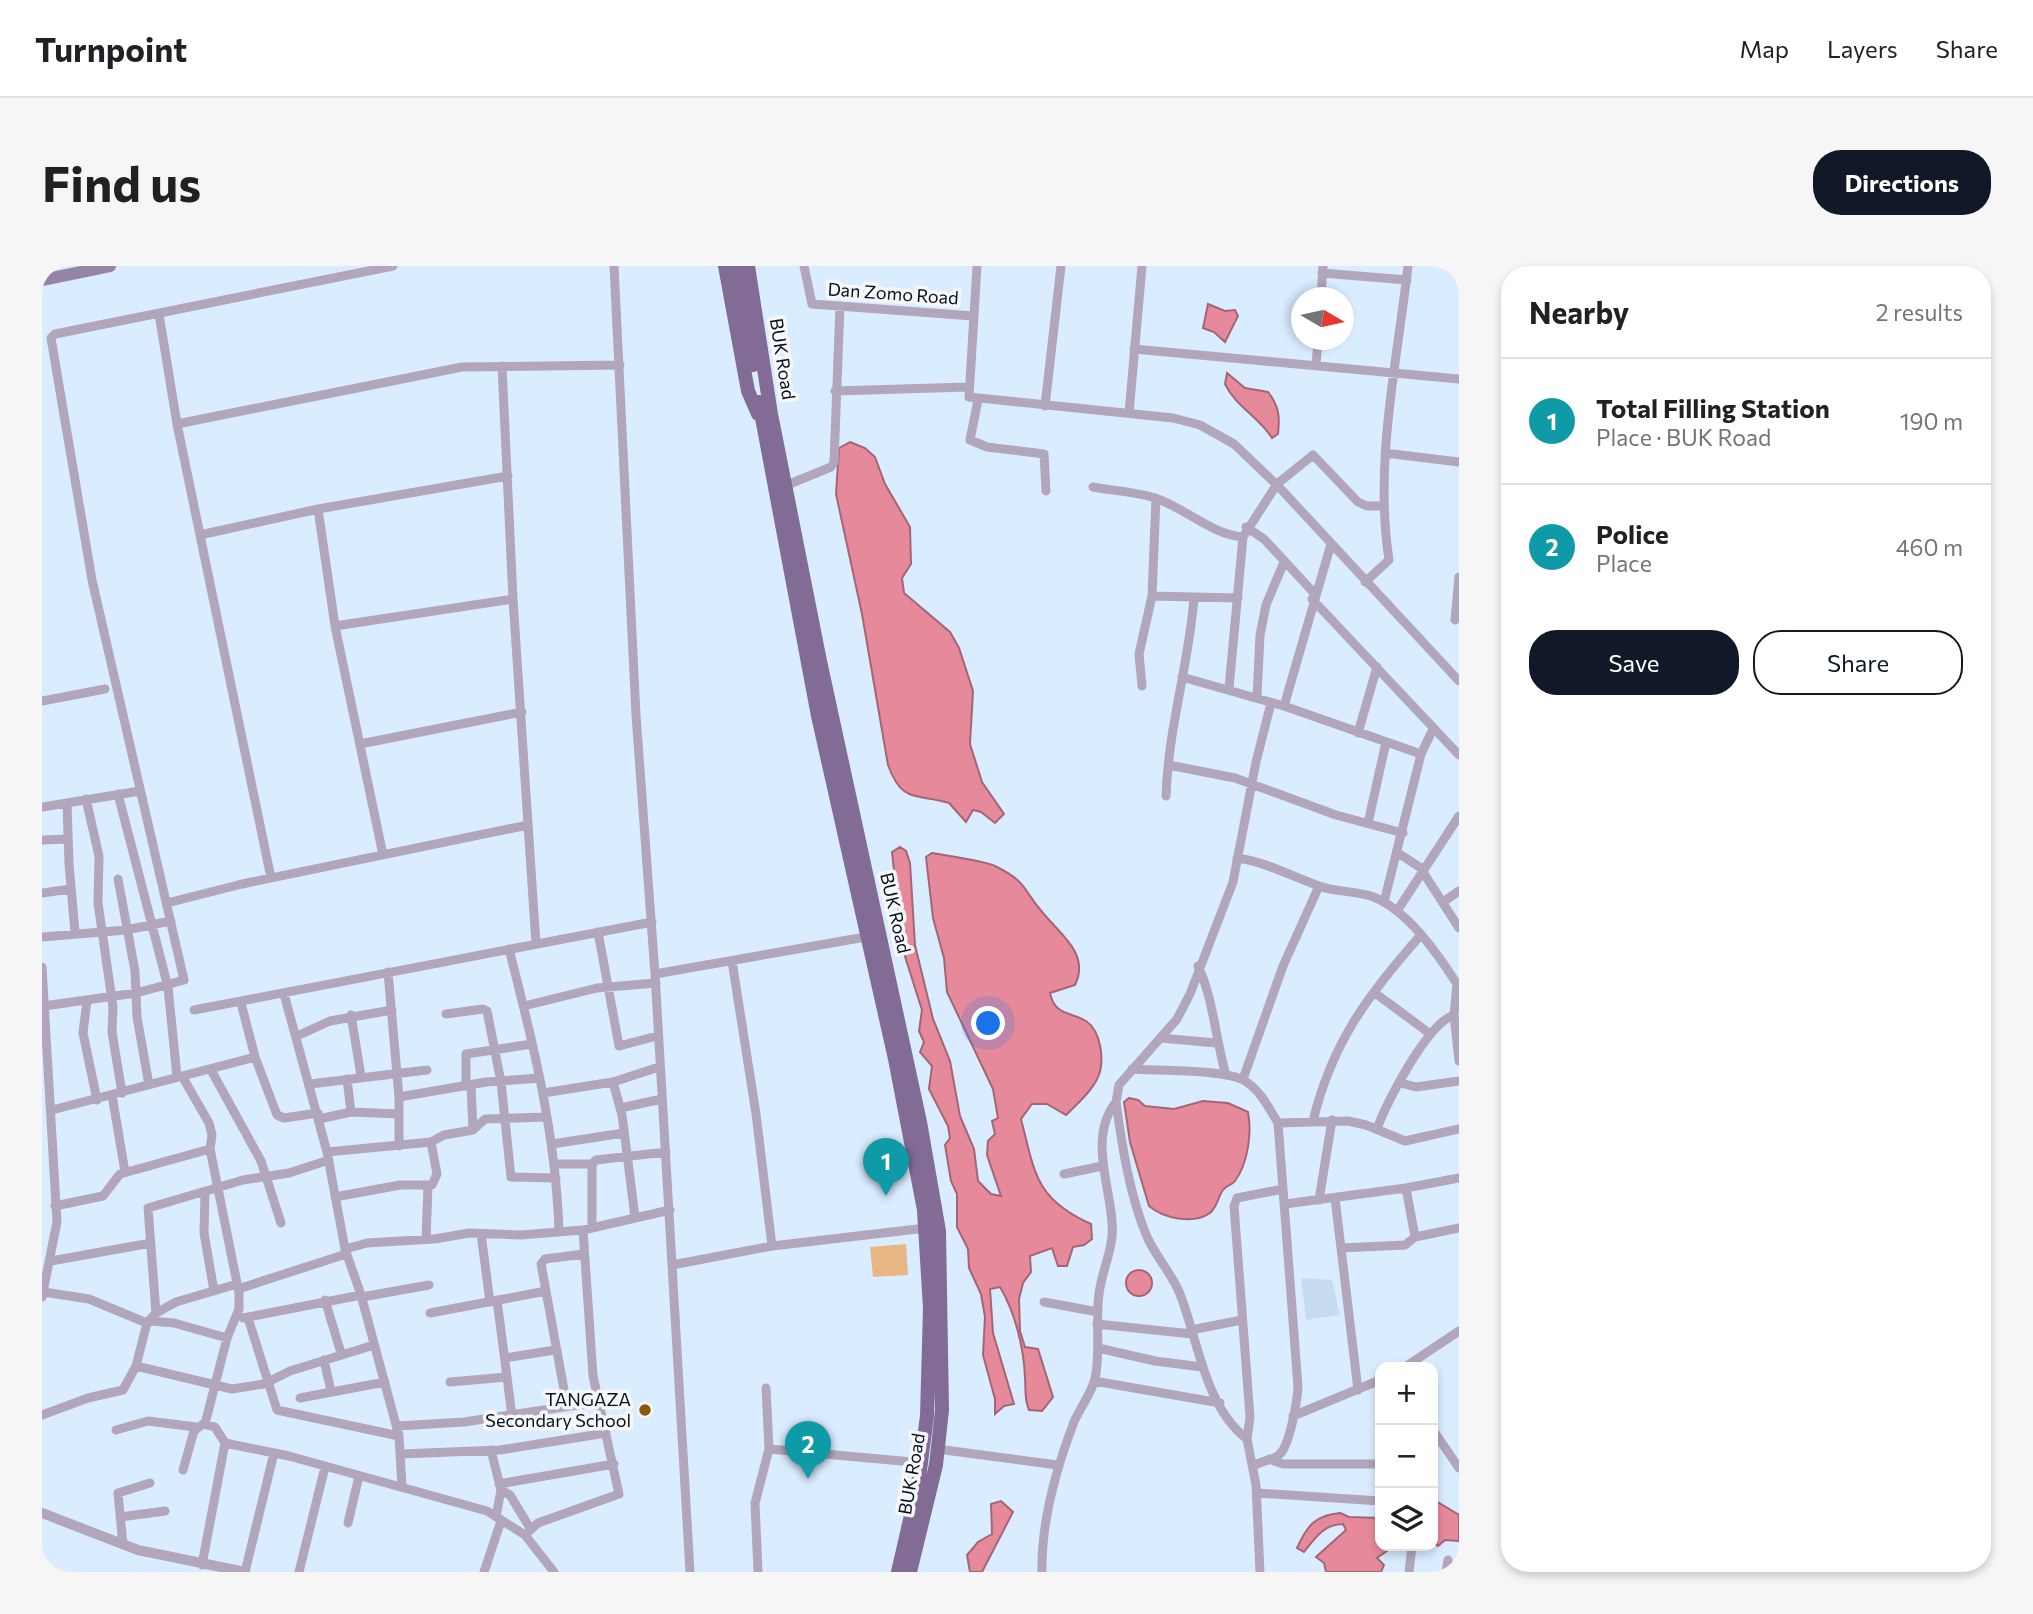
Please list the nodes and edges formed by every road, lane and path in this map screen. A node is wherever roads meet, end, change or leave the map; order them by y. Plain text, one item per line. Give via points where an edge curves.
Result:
1 (74, 266) edge
2 (110, 266) edge
3 (393, 266) edge
4 (614, 266) edge
5 (725, 266) edge
6 (737, 266) edge
7 (748, 266) edge
8 (755, 266) edge
9 (804, 266) edge
10 (977, 266) edge
11 (1062, 266) edge
12 (1142, 266) edge
13 (1408, 266) edge
14 (1323, 269) edge
15 (42, 273) edge
16 (42, 280) edge
17 (1407, 280) junction
18 (1322, 287) edge
19 (840, 306) junction
20 (159, 314) junction
21 (973, 316) junction
22 (1135, 349) junction
23 (1317, 350) edge
24 (620, 365) junction
25 (1316, 365) junction
26 (502, 366) junction
27 (1395, 373) junction
28 (1459, 379) edge
29 (967, 387) junction
30 (835, 391) junction
31 (978, 400) junction
32 (1045, 406) junction
33 (1129, 413) junction
34 (767, 418) junction
35 (177, 424) junction
36 (1385, 453) junction
37 (1459, 462) edge
38 (508, 476) junction
39 (1277, 484) junction
40 (787, 485) junction
41 (1093, 487) dead end
42 (1046, 491) dead end
43 (1156, 498) junction
44 (1383, 506) junction
45 (318, 509) junction
46 (1245, 532) junction
47 (200, 535) junction
48 (1331, 544) junction
49 (1284, 562) junction
50 (1459, 577) edge
51 (1365, 582) junction
52 (1152, 596) junction
53 (1313, 596) junction
54 (1194, 598) junction
55 (1238, 598) junction
56 (513, 599) junction
57 (1455, 620) dead end
58 (335, 626) junction
59 (1377, 667) junction
60 (1182, 677) junction
61 (1459, 681) edge
62 (1142, 686) dead end
63 (1229, 688) junction
64 (105, 689) dead end
65 (1257, 697) junction
66 (42, 701) edge
67 (1271, 703) junction
68 (1284, 706) junction
69 (522, 712) junction
70 (1433, 729) junction
71 (1358, 733) junction
72 (1385, 742) junction
73 (360, 744) junction
74 (1421, 754) junction
75 (1459, 755) edge
76 (1169, 765) junction
77 (1251, 783) junction
78 (140, 791) junction
79 (118, 794) junction
80 (1166, 796) dead end
81 (86, 799) junction
82 (67, 803) junction
83 (42, 807) edge
84 (1458, 819) edge
85 (1368, 823) junction
86 (528, 825) junction
87 (1403, 833) junction
88 (68, 839) junction
89 (42, 841) edge
90 (1398, 853) junction
91 (383, 855) junction
92 (1237, 858) junction
93 (1423, 871) junction
94 (271, 878) junction
95 (118, 879) dead end
96 (1319, 886) junction
97 (70, 889) junction
98 (1459, 891) edge
99 (42, 892) edge
100 (1384, 902) junction
101 (1443, 902) junction
102 (167, 903) junction
103 (1397, 911) junction
104 (171, 921) junction
105 (652, 922) junction
106 (151, 925) junction
107 (1459, 928) edge
108 (101, 930) junction
109 (126, 930) junction
110 (75, 932) junction
111 (598, 932) junction
112 (873, 935) junction
113 (1420, 936) junction
114 (42, 937) edge
115 (536, 944) junction
116 (509, 949) junction
117 (732, 961) junction
118 (1198, 966) junction
119 (42, 967) edge
120 (388, 972) junction
121 (656, 979) junction
122 (168, 987) junction
123 (610, 987) junction
124 (1459, 990) edge
125 (136, 993) junction
126 (1374, 993) junction
127 (284, 994) junction
128 (111, 997) junction
129 (87, 1001) junction
130 (241, 1003) junction
131 (44, 1006) junction
132 (524, 1006) junction
133 (194, 1010) dead end
134 (392, 1010) junction
135 (446, 1014) dead end
136 (351, 1015) junction
137 (1454, 1015) junction
138 (1429, 1033) junction
139 (297, 1036) junction
140 (657, 1036) junction
141 (1161, 1038) junction
142 (1216, 1043) junction
143 (532, 1044) junction
144 (1458, 1046) edge
145 (494, 1052) junction
146 (255, 1056) junction
147 (1459, 1061) edge
148 (659, 1067) junction
149 (1132, 1069) junction
150 (211, 1070) junction
151 (427, 1070) dead end
152 (397, 1073) junction
153 (1226, 1075) junction
154 (362, 1076) junction
155 (180, 1077) junction
156 (540, 1078) junction
157 (347, 1079) junction
158 (1243, 1079) junction
159 (1459, 1081) edge
160 (501, 1082) junction
161 (613, 1082) junction
162 (1401, 1083) junction
163 (310, 1084) junction
164 (149, 1085) junction
165 (468, 1085) junction
166 (543, 1093) junction
167 (117, 1094) junction
168 (399, 1097) junction
169 (662, 1099) junction
170 (97, 1100) junction
171 (1116, 1102) junction
172 (620, 1108) junction
173 (52, 1110) junction
174 (352, 1112) junction
175 (399, 1114) junction
176 (318, 1116) junction
177 (546, 1117) junction
178 (504, 1118) junction
179 (1332, 1120) junction
180 (1313, 1121) junction
181 (1278, 1123) junction
182 (1377, 1129) junction
183 (1459, 1129) edge
184 (473, 1130) junction
185 (624, 1133) junction
186 (431, 1142) junction
187 (552, 1144) junction
188 (399, 1146) junction
189 (210, 1149) junction
190 (666, 1152) junction
191 (328, 1156) junction
192 (626, 1156) junction
193 (555, 1164) junction
194 (592, 1164) junction
195 (1102, 1166) junction
196 (125, 1172) junction
197 (266, 1174) junction
198 (1064, 1174) dead end
199 (556, 1178) junction
200 (1459, 1178) edge
201 (428, 1186) junction
202 (220, 1188) junction
203 (1406, 1188) junction
204 (1283, 1189) junction
205 (205, 1193) junction
206 (335, 1197) junction
207 (1335, 1198) junction
208 (1319, 1200) junction
209 (1284, 1204) junction
210 (55, 1206) junction
211 (670, 1210) junction
212 (635, 1217) junction
213 (281, 1223) dead end
214 (926, 1228) junction
215 (1459, 1228) edge
216 (588, 1229) junction
217 (559, 1231) junction
218 (481, 1234) junction
219 (1415, 1237) junction
220 (426, 1240) junction
221 (151, 1243) junction
222 (772, 1246) junction
223 (1341, 1248) junction
224 (42, 1251) edge
225 (346, 1251) junction
226 (584, 1254) junction
227 (51, 1259) junction
228 (672, 1265) junction
229 (429, 1285) dead end
230 (237, 1287) junction
231 (214, 1291) junction
232 (546, 1291) junction
233 (43, 1295) edge
234 (361, 1296) junction
235 (325, 1300) junction
236 (494, 1301) junction
237 (1044, 1301) dead end
238 (1098, 1312) junction
239 (430, 1313) dead end
240 (236, 1317) junction
241 (248, 1318) junction
242 (151, 1319) junction
243 (1242, 1321) junction
244 (1097, 1324) junction
245 (1459, 1331) edge
246 (1191, 1332) junction
247 (227, 1338) junction
248 (374, 1345) junction
249 (1098, 1348) junction
250 (555, 1350) junction
251 (341, 1353) junction
252 (505, 1358) junction
253 (324, 1360) junction
254 (1412, 1362) edge
255 (136, 1366) junction
256 (1202, 1367) junction
257 (507, 1377) junction
258 (1094, 1381) junction
259 (267, 1382) junction
260 (385, 1382) junction
261 (450, 1382) dead end
262 (1375, 1382) edge
263 (216, 1387) junction
264 (766, 1388) dead end
265 (1358, 1390) junction
266 (331, 1391) junction
267 (300, 1398) dead end
268 (597, 1402) junction
269 (1220, 1403) junction
270 (567, 1406) junction
271 (42, 1415) edge
272 (512, 1416) junction
273 (1293, 1416) junction
274 (201, 1426) junction
275 (116, 1430) dead end
276 (398, 1431) junction
277 (606, 1433) junction
278 (1438, 1437) edge
279 (1247, 1439) junction
280 (225, 1443) junction
281 (769, 1449) junction
282 (937, 1449) junction
283 (491, 1450) junction
284 (274, 1453) junction
285 (401, 1454) junction
286 (1269, 1459) junction
287 (614, 1464) junction
288 (928, 1464) junction
289 (1375, 1464) edge
290 (1058, 1465) junction
291 (1254, 1466) junction
292 (325, 1467) junction
293 (1459, 1468) edge
294 (183, 1470) dead end
295 (359, 1476) junction
296 (150, 1483) dead end
297 (402, 1487) junction
298 (500, 1487) junction
299 (1257, 1493) junction
300 (1375, 1501) edge
301 (165, 1511) dead end
302 (42, 1513) edge
303 (120, 1517) junction
304 (498, 1519) junction
305 (42, 1520) edge
306 (348, 1523) dead end
307 (528, 1531) junction
308 (123, 1545) junction
309 (1411, 1551) edge
310 (1448, 1560) dead end
311 (203, 1570) edge
312 (245, 1572) edge
313 (299, 1572) edge
314 (484, 1572) edge
315 (554, 1572) edge
316 (690, 1572) edge
317 (758, 1572) edge
318 (898, 1572) edge
319 (910, 1572) edge
320 (1042, 1572) edge
321 (1260, 1572) edge
322 (1409, 1572) edge
323 (1446, 1572) edge

1 - 15 main road
2 - 16 main road
3 - 20 street
4 - 24 street
5 - 34 main road via 748,391
6 - 34 main road, BUK Road
7 - 34 main road, BUK Road
8 - 34 main road via 772,370
9 - 19 street, Dan Zomo Road via 808,301
10 - 21 street
11 - 32 street
12 - 22 street
13 - 17 street
14 - 17 street
14 - 18 street
17 - 27 street
19 - 21 street, Dan Zomo Road
19 - 30 street
20 - 35 street
20 - 78 street via 51,338 90,567
21 - 29 street
22 - 25 street
22 - 33 street
23 - 25 street
24 - 26 street
24 - 105 street via 636,715
25 - 27 street
26 - 35 street via 462,367
26 - 38 street
27 - 28 street
27 - 36 street
29 - 30 street
29 - 31 street via 969,397
30 - 40 street via 834,464
31 - 32 street
31 - 42 street via 970,440 987,447 1044,454
32 - 33 street
33 - 39 street via 1200,425 1234,444
34 - 40 main road, BUK Road
34 - 112 main road, BUK Road via 818,716
35 - 47 street
36 - 37 street
36 - 44 street
38 - 45 street
38 - 56 street
39 - 44 street via 1313,455 1358,502
39 - 46 street
39 - 48 street
40 - 112 main road, BUK Road
41 - 43 street
43 - 46 street via 1194,514 1220,533
43 - 52 street
44 - 51 street via 1389,560
45 - 47 street
45 - 58 street
46 - 49 street via 1264,539
46 - 55 street
47 - 94 street
48 - 51 street
48 - 53 street
49 - 53 street
49 - 65 street via 1266,604
50 - 57 street
51 - 61 street
52 - 54 street
52 - 62 street via 1139,654
53 - 59 street
53 - 68 street
54 - 55 street
54 - 60 street
55 - 63 street
56 - 58 street
56 - 69 street
58 - 73 street
59 - 70 street
59 - 71 street
60 - 63 street
60 - 76 street
63 - 65 street
64 - 66 street
65 - 67 street
67 - 68 street
67 - 77 street
68 - 71 street
69 - 73 street
69 - 86 street
70 - 74 street
70 - 75 street
71 - 72 street
72 - 74 street
72 - 85 street
73 - 91 street
74 - 87 street
76 - 77 street
76 - 80 street
77 - 85 street
77 - 92 street
78 - 79 street
78 - 102 street
79 - 81 street
79 - 106 street
81 - 82 street
81 - 108 street via 99,856
82 - 83 street
82 - 88 street
84 - 93 street
85 - 87 street
86 - 91 street
86 - 115 street
87 - 90 street
88 - 89 street
88 - 97 street
90 - 93 street
90 - 100 street
91 - 94 street
92 - 96 street
92 - 118 street via 1229,894
93 - 101 street
93 - 103 street
94 - 102 street
95 - 109 street
96 - 100 street
96 - 158 street via 1283,966
97 - 99 street
97 - 110 street
98 - 101 street
100 - 103 street
101 - 107 street
102 - 104 street
103 - 113 street
104 - 106 street
104 - 122 street via 184,981
105 - 111 street
105 - 121 street
106 - 109 street
106 - 122 street
108 - 109 street
108 - 110 street
108 - 128 street
109 - 125 street
110 - 114 street
111 - 115 street
111 - 123 street
112 - 117 street
112 - 214 main road, BUK Road
112 - 282 main road, BUK Road via 920,1122 939,1231 942,1410
113 - 124 street
113 - 126 street
115 - 116 street
116 - 120 street
116 - 132 street
117 - 121 street
117 - 222 street
118 - 141 street via 1184,1009
118 - 142 street
119 - 131 street
120 - 127 street
120 - 134 street
121 - 123 street
121 - 140 street
122 - 125 street
122 - 155 street
123 - 132 street
123 - 140 street via 619,1047
124 - 137 street
125 - 128 street
125 - 164 street
126 - 138 street
126 - 180 street via 1341,1040
127 - 130 street
127 - 139 street
128 - 129 street
128 - 167 street
129 - 131 street
129 - 170 street via 84,1043
130 - 133 street
130 - 146 street
131 - 173 street
132 - 143 street
134 - 136 street
134 - 152 street
135 - 145 street via 486,1009
136 - 139 street
136 - 154 street
137 - 138 street
137 - 144 street
138 - 162 street
139 - 163 street
140 - 148 street
141 - 142 street
141 - 149 street
142 - 153 street
143 - 145 street
143 - 156 street
144 - 147 street
145 - 160 street
145 - 165 street via 465,1055
146 - 150 street
146 - 176 street via 277,1115
148 - 161 street
148 - 169 street
149 - 153 street
149 - 171 street via 1119,1085
150 - 155 street
150 - 197 street
151 - 152 street
152 - 154 street
152 - 168 street
153 - 158 street
154 - 157 street
155 - 164 street
155 - 189 street via 209,1123
156 - 160 street
156 - 166 street
157 - 163 street
157 - 174 street
158 - 181 street via 1255,1088
159 - 162 street via 1416,1087
160 - 165 street
160 - 178 street
161 - 166 street
161 - 172 street
162 - 182 street
163 - 176 street
164 - 167 street
165 - 168 street
165 - 184 street
166 - 177 street
167 - 170 street
167 - 196 street
168 - 175 street
169 - 172 street
169 - 190 street
170 - 173 street
171 - 195 street via 1106,1128
171 - 246 street via 1144,1228 1176,1285
172 - 185 street
173 - 210 street
174 - 175 street
174 - 176 street
175 - 188 street
176 - 191 street
177 - 178 street
177 - 187 street
178 - 184 street via 485,1119
178 - 199 street via 511,1177
179 - 180 street
179 - 182 street
179 - 208 street
180 - 181 street
181 - 204 street
182 - 183 street via 1405,1141
184 - 186 street
185 - 187 street
185 - 192 street
186 - 188 street
186 - 201 street via 437,1177
187 - 193 street
188 - 191 street
189 - 196 street
189 - 202 street
190 - 192 street
190 - 211 street
191 - 197 street via 289,1173
191 - 206 street
192 - 194 street
192 - 212 street
193 - 194 street
193 - 199 street
194 - 216 street
195 - 198 street
195 - 238 street via 1112,1237
196 - 210 street via 115,1177 103,1196
197 - 202 street
197 - 213 street
199 - 217 street
200 - 203 street
201 - 206 street via 400,1185
201 - 220 street
202 - 205 street
202 - 230 street
203 - 207 street
203 - 219 street
204 - 209 street
204 - 243 street via 1244,1194 1235,1202
205 - 221 street via 148,1208
205 - 231 street via 204,1233
206 - 225 street
207 - 208 street
207 - 223 street
208 - 209 street
209 - 273 street via 1298,1371
210 - 227 street via 57,1233
211 - 212 street
211 - 228 street
212 - 216 street
214 - 222 street
214 - 288 main road, BUK Road
215 - 219 street
216 - 217 street
216 - 226 street
217 - 218 street
218 - 220 street
218 - 236 street
219 - 223 street via 1405,1245
220 - 225 street via 367,1242
221 - 227 street
221 - 242 street
222 - 228 street
223 - 265 street
224 - 227 street
225 - 230 street
225 - 234 street
226 - 232 street via 543,1261
226 - 268 street
227 - 233 street
228 - 316 street
229 - 234 street
230 - 231 street
230 - 240 street
231 - 242 street via 176,1302
232 - 236 street
232 - 250 street
233 - 242 street via 89,1299
234 - 235 street
234 - 248 street
235 - 241 street
235 - 251 street
236 - 239 street
236 - 252 street
237 - 238 street
238 - 244 street
240 - 241 street
240 - 247 street
241 - 259 street
242 - 247 street
242 - 255 street
243 - 246 street
243 - 279 street via 1250,1416
244 - 246 street
244 - 249 street
245 - 254 street
246 - 256 street
247 - 263 street
248 - 251 street
248 - 260 street
249 - 256 street
249 - 258 street
250 - 252 street
250 - 270 street
251 - 253 street
252 - 257 street
253 - 259 street
253 - 266 street
255 - 263 street
255 - 271 street via 123,1390
256 - 269 street
257 - 261 street
257 - 272 street
258 - 269 street
258 - 290 street
259 - 263 street via 242,1388
259 - 276 street via 275,1408 283,1413
260 - 266 street
260 - 276 street
262 - 265 street
263 - 274 street
264 - 281 street
265 - 273 street
266 - 267 street
268 - 270 street
268 - 277 street
269 - 279 street via 1237,1432
270 - 272 street
272 - 276 street
273 - 286 street via 1282,1451
274 - 275 street via 148,1420
274 - 280 street via 215,1427
274 - 294 street
276 - 285 street
277 - 283 street
277 - 287 street
278 - 293 street
279 - 291 street
280 - 284 street
280 - 311 street
281 - 288 street
281 - 317 street via 755,1503
282 - 288 main road, BUK Road
282 - 290 street
283 - 285 street
283 - 298 street
284 - 292 street
284 - 312 street
285 - 297 street
286 - 289 street via 1283,1464
286 - 291 street
287 - 298 street
287 - 307 street via 617,1496
288 - 318 main road, BUK Road
288 - 319 main road, BUK Road
290 - 320 street via 1044,1528
291 - 299 street
292 - 295 street
292 - 313 street
295 - 297 street
295 - 306 street
296 - 303 street via 118,1493
297 - 304 street via 479,1508
298 - 304 street
298 - 307 street via 510,1495
299 - 300 street
299 - 321 street
301 - 303 street
302 - 308 street
303 - 308 street
304 - 307 street
304 - 314 street
305 - 311 street via 142,1558
307 - 315 street
308 - 311 street
309 - 322 street
310 - 323 street
311 - 312 street

